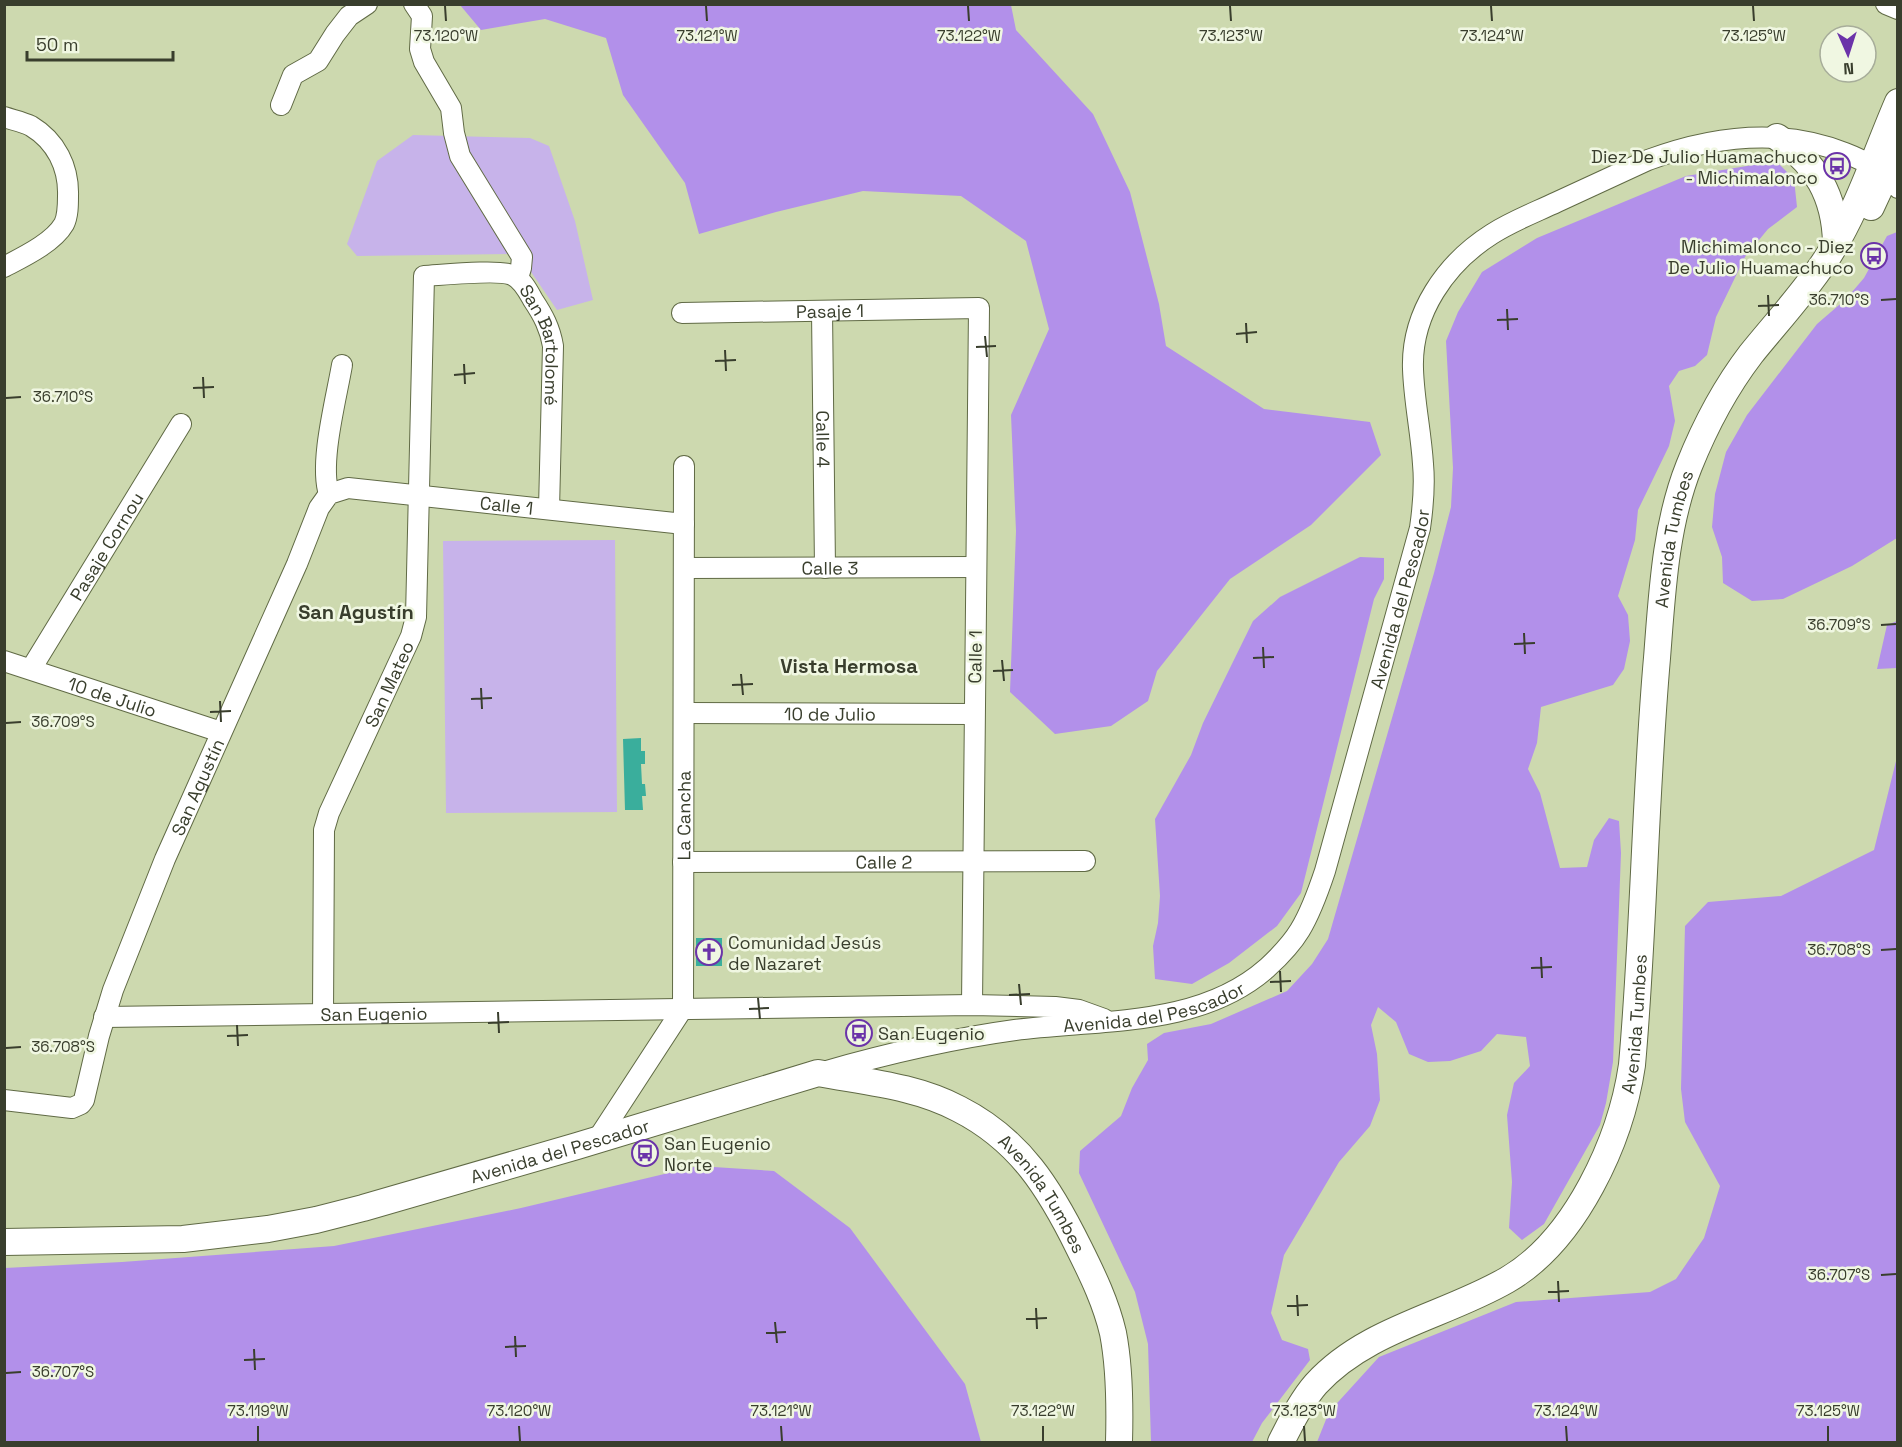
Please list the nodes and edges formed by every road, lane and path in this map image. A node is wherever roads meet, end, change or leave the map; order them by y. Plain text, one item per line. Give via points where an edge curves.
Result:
1 (367, 4) edge
2 (414, 4) edge
3 (1886, 4) edge
4 (1898, 9) edge
5 (1898, 102) edge
6 (281, 105) dead end
7 (4, 117) edge
8 (1777, 136) junction
9 (1898, 149) edge
10 (1885, 176) edge
11 (1836, 243) junction
12 (4, 267) edge
13 (424, 276) joint
14 (518, 278) junction
15 (979, 308) joint
16 (822, 311) junction
17 (682, 313) dead end
18 (342, 365) dead end
19 (181, 424) dead end
20 (1700, 445) junction
21 (684, 466) dead end
22 (329, 494) junction
23 (420, 495) junction
24 (549, 509) junction
25 (684, 524) junction
26 (976, 567) junction
27 (684, 568) junction
28 (825, 568) junction
29 (4, 661) edge
30 (31, 669) junction
31 (684, 713) junction
32 (974, 714) junction
33 (221, 732) junction
34 (973, 861) junction
35 (1085, 861) dead end
36 (683, 862) junction
37 (972, 1005) junction
38 (683, 1008) junction
39 (323, 1014) junction
40 (104, 1017) junction
41 (1110, 1021) junction
42 (818, 1073) junction
43 (4, 1101) edge
44 (597, 1140) junction
45 (4, 1242) edge
46 (1119, 1443) edge
47 (1281, 1443) edge

1 - 6 street via 349,16 318,61 293,75
2 - 14 street via 422,16 420,49 424,62 451,108 460,156 522,257
3 - 4 street
5 - 10 main road, Avenida Tumbes
7 - 12 street via 29,125 45,136 63,163 69,188 64,224 32,253
8 - 10 street, Avenida del Pescador via 1826,146
8 - 11 main road via 1802,157 1824,186 1834,215
8 - 41 street, Avenida del Pescador via 1717,140 1648,160 1492,234 1444,276 1424,309 1414,347 1424,491 1420,528 1325,871 1309,914 1285,952 1238,989 1194,1008
9 - 10 main road, Avenida Tumbes
10 - 11 main road, Avenida Tumbes via 1857,199
10 - 20 main road, Avenida Tumbes via 1853,245 1829,284 1733,398
11 - 20 main road, Avenida Tumbes via 1719,400
13 - 14 street, San Bartolomé via 506,273
13 - 23 street, San Mateo
14 - 24 street, San Bartolomé via 542,312 553,346
15 - 16 street, Pasaje 1
15 - 26 street, Calle 1
16 - 17 street, Pasaje 1
16 - 28 street, Calle 4
18 - 22 street via 326,462
19 - 30 street, Pasaje Cornou
20 - 47 main road, Avenida Tumbes via 1681,490 1664,584 1649,761 1632,1065 1624,1109 1613,1140 1570,1220 1546,1250 1499,1284 1368,1343 1340,1361 1304,1401
21 - 25 street, La Cancha
22 - 23 street, Calle 1 via 348,488
22 - 33 street, San Agustín via 319,508
23 - 24 street, Calle 1
23 - 39 street, San Mateo via 414,627 324,830
24 - 25 street, Calle 1
25 - 27 street, La Cancha
26 - 28 street, Calle 3
26 - 32 street, Calle 1
27 - 28 street, Calle 3
27 - 31 street, La Cancha
29 - 30 street, 10 de Julio
30 - 33 street, 10 de Julio
31 - 32 street, 10 de Julio
31 - 36 street, La Cancha
32 - 34 street, Calle 1
33 - 40 street, San Agustín via 165,859
34 - 35 street, Calle 2
34 - 36 street, Calle 2
34 - 37 street, Calle 1
36 - 38 street, La Cancha
37 - 38 street, San Eugenio
37 - 41 street, San Eugenio via 1055,1007 1079,1010
38 - 39 street, San Eugenio
38 - 44 street
39 - 40 street, San Eugenio
40 - 43 street, San Agustín via 81,1104 67,1107
41 - 42 street, Avenida del Pescador via 1017,1030 919,1046
42 - 44 main road, Avenida del Pescador
42 - 46 main road, Avenida Tumbes via 894,1087 959,1108 991,1129 1033,1169 1066,1222 1108,1314 1118,1375
44 - 45 main road, Avenida del Pescador via 363,1208 268,1229 162,1240

